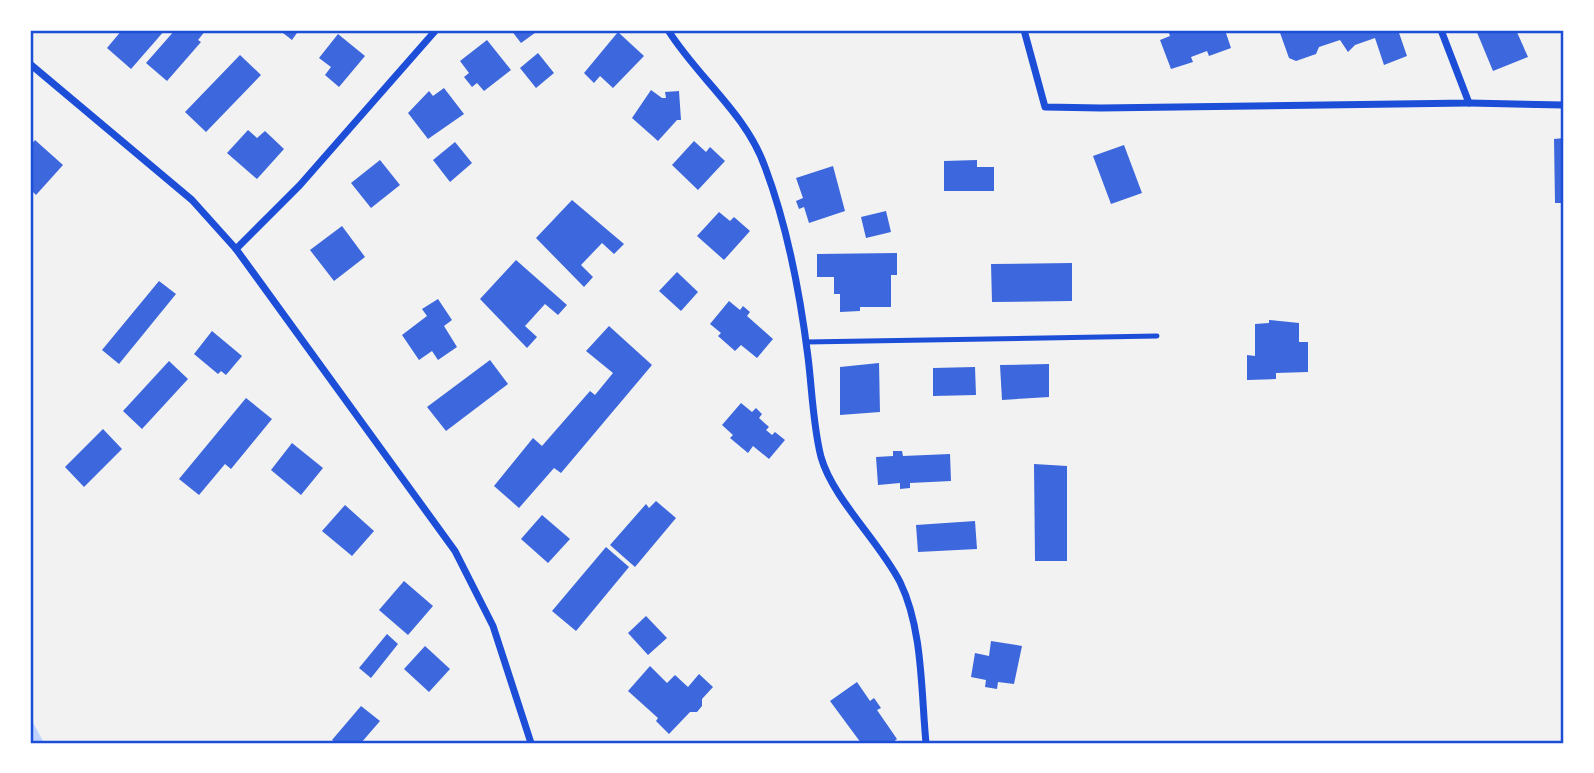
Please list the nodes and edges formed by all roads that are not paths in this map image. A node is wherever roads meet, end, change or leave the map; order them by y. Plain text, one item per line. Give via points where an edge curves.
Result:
1 (436, 30) edge
2 (668, 30) edge
3 (1024, 30) edge
4 (1441, 30) edge
5 (30, 64) edge
6 (1469, 103) junction
7 (1564, 105) edge
8 (236, 248) junction
9 (1157, 336) dead end
10 (806, 341) junction
11 (531, 743) edge
12 (926, 743) edge

1 - 8 street via 300,186
2 - 10 street via 681,52 726,100 765,165 799,290
3 - 6 street via 1045,107
4 - 6 street
5 - 8 street via 192,200
6 - 7 street
8 - 11 street via 455,551 493,626
9 - 10 lane
10 - 12 street via 821,457 834,486 901,584 910,612

